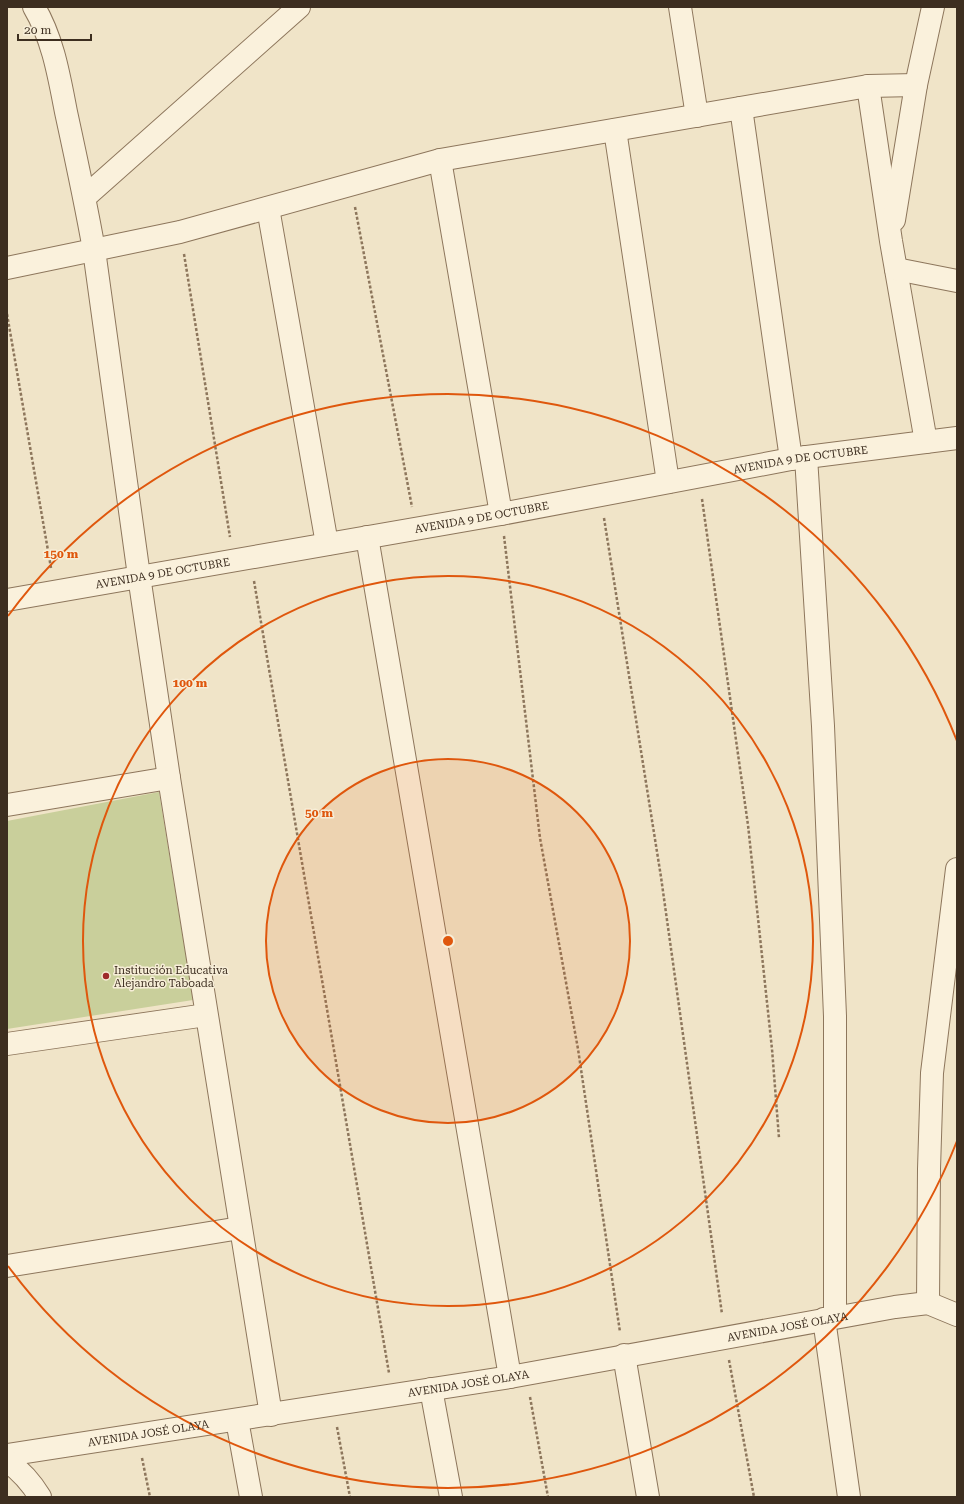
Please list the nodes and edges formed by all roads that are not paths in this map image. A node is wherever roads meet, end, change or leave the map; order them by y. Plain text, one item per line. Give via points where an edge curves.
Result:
1 (34, 7) edge
2 (298, 7) edge
3 (680, 7) edge
4 (933, 7) edge
5 (916, 85) junction
6 (868, 86) junction
7 (741, 108) junction
8 (697, 116) junction
9 (615, 130) junction
10 (440, 160) junction
11 (85, 197) junction
12 (268, 208) junction
13 (890, 241) junction
14 (94, 250) junction
15 (7, 268) edge
16 (896, 269) junction
17 (957, 281) edge
18 (957, 438) edge
19 (926, 442) junction
20 (798, 458) junction
21 (668, 482) junction
22 (501, 514) junction
23 (367, 537) junction
24 (327, 544) junction
25 (139, 576) junction
26 (7, 600) edge
27 (169, 778) junction
28 (7, 805) edge
29 (957, 869) edge
30 (206, 1015) junction
31 (7, 1044) edge
32 (240, 1228) junction
33 (7, 1266) edge
34 (928, 1303) junction
35 (957, 1315) edge
36 (829, 1318) junction
37 (624, 1356) junction
38 (517, 1375) junction
39 (431, 1389) junction
40 (271, 1415) junction
41 (236, 1420) junction
42 (7, 1455) edge
43 (7, 1461) edge
44 (40, 1497) edge
45 (251, 1497) edge
46 (452, 1497) edge
47 (648, 1497) edge
48 (849, 1497) edge

1 - 11 street via 54,54
2 - 11 street
3 - 8 street
4 - 5 street
5 - 6 street
5 - 13 street
6 - 7 street
6 - 13 street
7 - 8 street
7 - 20 street
8 - 9 street
9 - 10 street
9 - 21 street
10 - 12 street
10 - 22 street
11 - 14 street
12 - 14 street via 180,232
12 - 24 street
13 - 16 street
14 - 15 street
14 - 25 street
16 - 17 street
16 - 19 street
18 - 19 street, AVENIDA 9 DE OCTUBRE
19 - 20 street, AVENIDA 9 DE OCTUBRE
20 - 21 street, AVENIDA 9 DE OCTUBRE
20 - 36 street via 823,726 835,1016
21 - 22 street, AVENIDA 9 DE OCTUBRE
22 - 23 street, AVENIDA 9 DE OCTUBRE
23 - 24 street, AVENIDA 9 DE OCTUBRE
23 - 38 street
24 - 25 street, AVENIDA 9 DE OCTUBRE
25 - 26 street, AVENIDA 9 DE OCTUBRE
25 - 27 street
27 - 28 street
27 - 30 street
29 - 34 street via 932,1073
30 - 31 street
30 - 32 street
32 - 33 street
32 - 40 street
34 - 35 street
34 - 36 street, AVENIDA JOSÉ OLAYA
36 - 37 street, AVENIDA JOSÉ OLAYA
36 - 48 street
37 - 38 street, AVENIDA JOSÉ OLAYA
37 - 47 street
38 - 39 street, AVENIDA JOSÉ OLAYA
39 - 40 street, AVENIDA JOSÉ OLAYA
39 - 46 street
40 - 41 street, AVENIDA JOSÉ OLAYA
41 - 42 street, AVENIDA JOSÉ OLAYA
41 - 45 street
43 - 44 street via 31,1482

